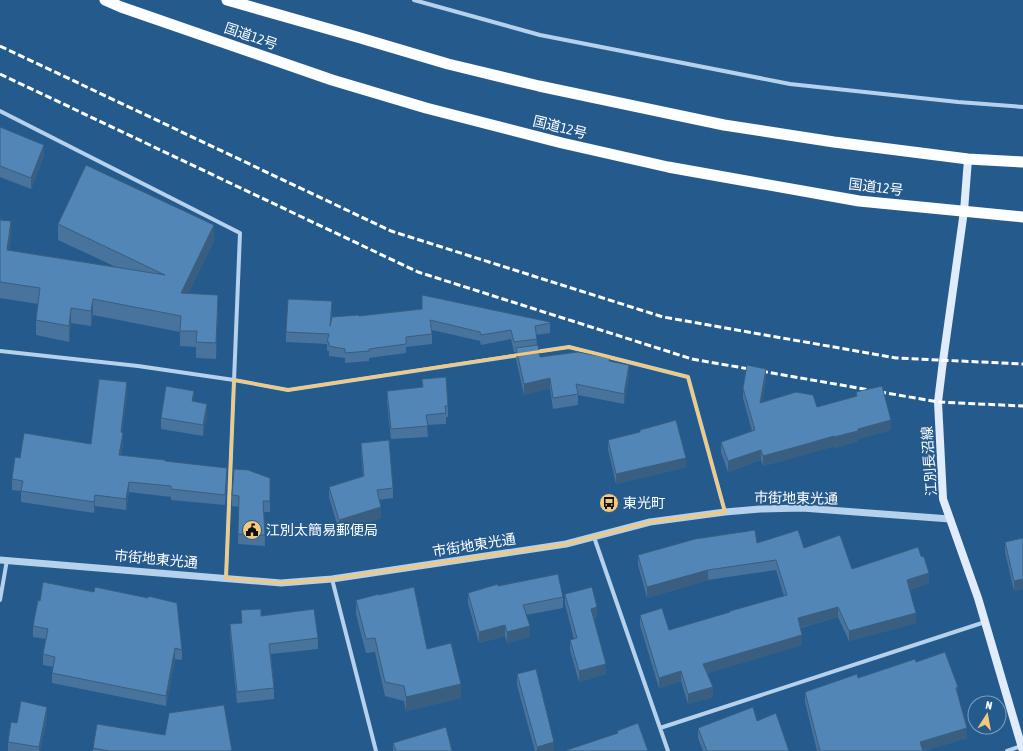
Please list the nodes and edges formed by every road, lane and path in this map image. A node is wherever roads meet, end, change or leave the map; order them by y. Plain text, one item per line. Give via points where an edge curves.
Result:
1 (105, 0) edge
2 (227, 0) edge
3 (414, 0) edge
4 (1023, 107) edge
5 (0, 111) edge
6 (968, 159) junction
7 (1023, 162) edge
8 (964, 211) junction
9 (1023, 217) edge
10 (0, 351) edge
11 (530, 353) edge
12 (522, 354) edge
13 (234, 380) junction
14 (725, 512) junction
15 (950, 519) junction
16 (594, 537) junction
17 (4, 560) edge
18 (226, 578) junction
19 (332, 579) junction
20 (0, 600) edge
21 (985, 622) junction
22 (660, 728) junction
23 (1022, 748) edge
24 (376, 751) edge
25 (668, 751) edge
26 (1006, 751) edge

1 - 8 highway, 国道12号 via 332,80 426,108 562,143 668,167 859,201
2 - 6 highway, 国道12号 via 448,64 539,86 724,125
3 - 4 street via 540,35 790,84
5 - 13 street via 240,233
6 - 7 highway, 国道12号
6 - 8 main road, 江別長沼線
8 - 9 highway, 国道12号
8 - 15 main road, 江別長沼線 via 938,402 943,499
10 - 13 street via 138,366
11 - 14 street via 569,347 688,377
12 - 13 street via 288,390
13 - 18 street
14 - 15 street, 市街地東光通 via 802,508
14 - 16 street, 市街地東光通 via 650,522
15 - 21 main road, 江別長沼線
16 - 19 street, 市街地東光通 via 566,544
16 - 22 street
17 - 18 street, 市街地東光通
17 - 20 street
18 - 19 street, 市街地東光通 via 281,583
19 - 24 street
21 - 22 street
21 - 23 main road, 江別長沼線
22 - 25 street
23 - 26 street

